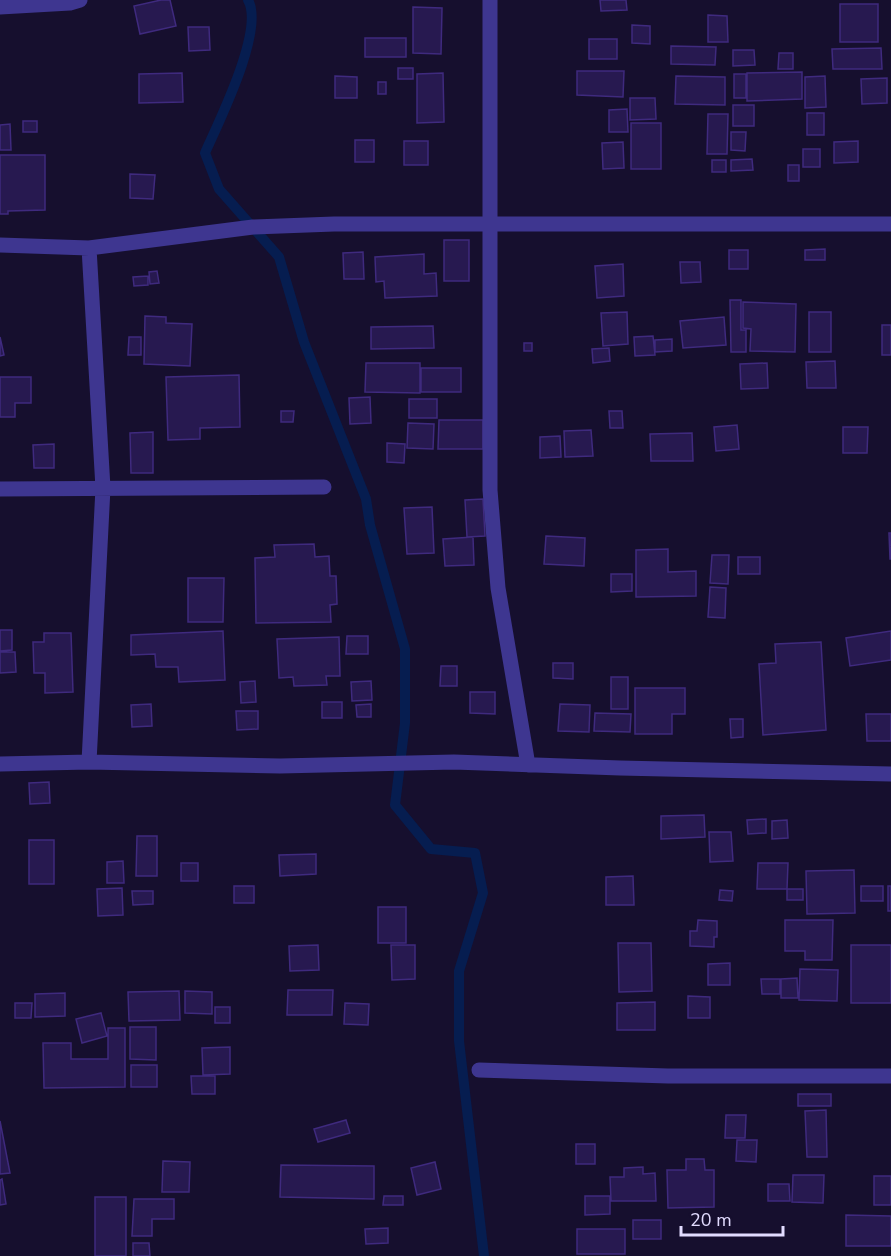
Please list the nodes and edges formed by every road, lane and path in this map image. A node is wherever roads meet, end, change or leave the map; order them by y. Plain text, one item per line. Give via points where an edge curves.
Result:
1 (80, 0) edge
2 (490, 0) edge
3 (0, 7) edge
4 (891, 224) edge
5 (490, 225) junction
6 (0, 245) edge
7 (89, 248) junction
8 (324, 487) dead end
9 (103, 488) junction
10 (0, 489) edge
11 (89, 762) junction
12 (0, 764) edge
13 (528, 765) junction
14 (891, 774) edge
15 (479, 1070) dead end
16 (891, 1077) edge

1 - 3 street
2 - 5 street
4 - 5 street
5 - 7 street via 253,227
5 - 13 street via 490,490 498,588
6 - 7 street
7 - 9 street
8 - 9 street
9 - 10 street
9 - 11 street
11 - 12 street
11 - 13 street
13 - 14 street
15 - 16 street

